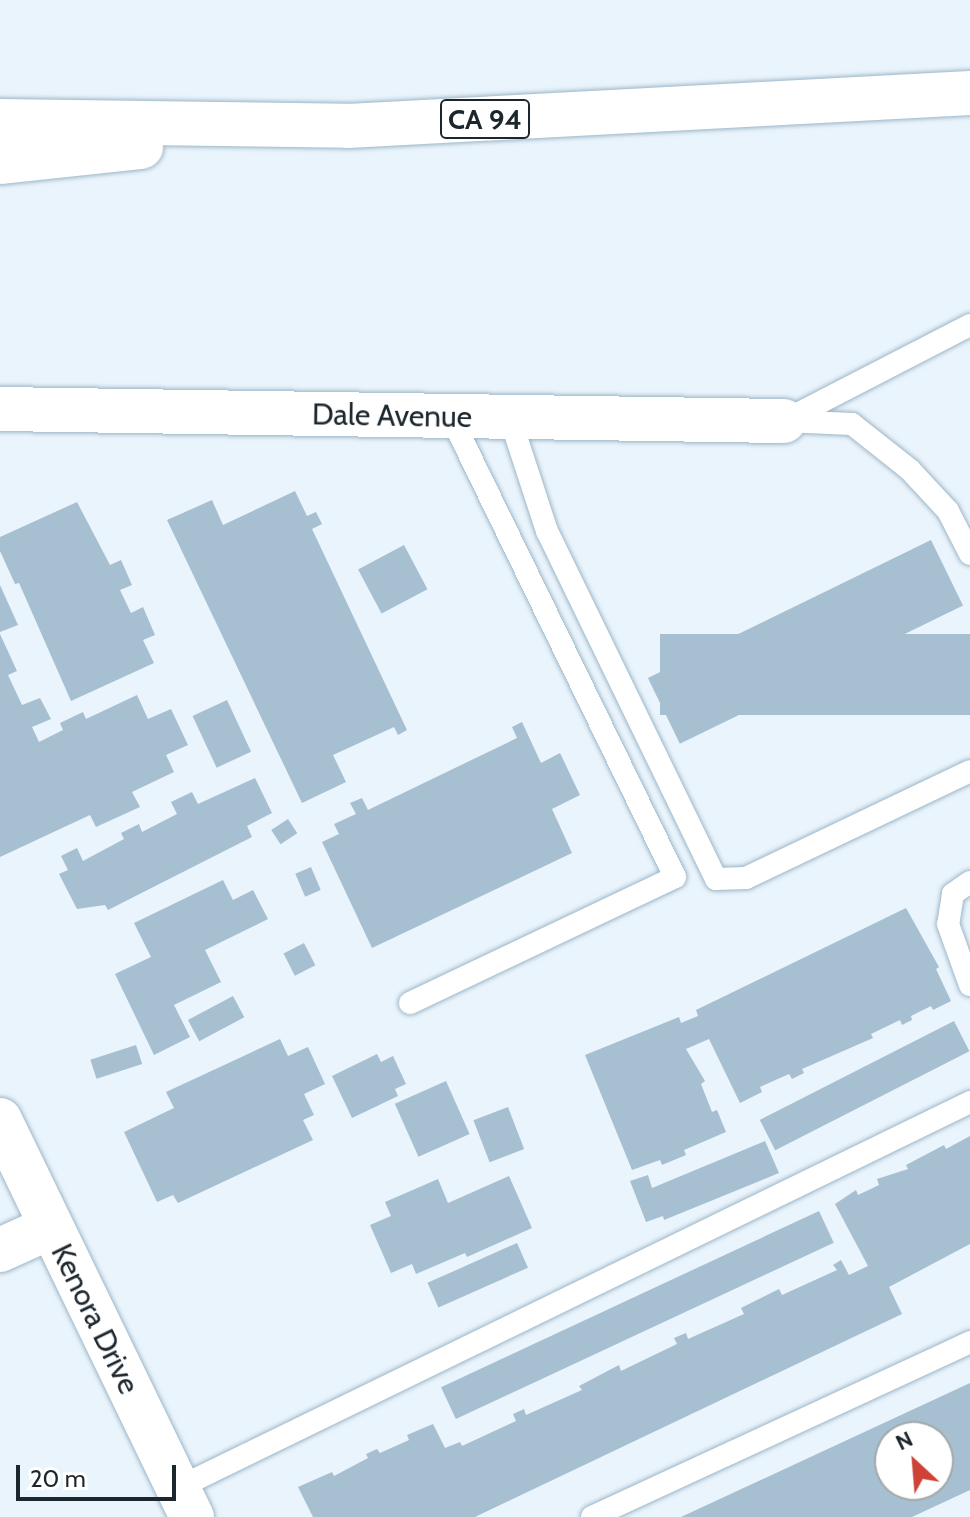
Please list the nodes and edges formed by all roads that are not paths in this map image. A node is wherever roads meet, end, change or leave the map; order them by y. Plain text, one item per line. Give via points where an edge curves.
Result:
1 (970, 93) edge
2 (0, 121) edge
3 (348, 126) junction
4 (0, 162) edge
5 (970, 325) edge
6 (0, 409) edge
7 (451, 417) junction
8 (510, 418) junction
9 (784, 421) junction
10 (970, 554) edge
11 (970, 771) edge
12 (970, 882) edge
13 (970, 985) edge
14 (410, 1003) dead end
15 (970, 1102) edge
16 (0, 1120) edge
17 (51, 1227) junction
18 (0, 1250) edge
19 (970, 1342) edge
20 (185, 1503) edge
21 (592, 1517) edge

1 - 3 main road, CA 94
2 - 3 main road, CA 94
3 - 4 main road
5 - 9 lane
6 - 7 main road, Dale Avenue
7 - 8 main road, Dale Avenue
7 - 14 lane via 675,877
8 - 9 main road, Dale Avenue
8 - 11 lane via 547,531 716,879 746,878
9 - 10 lane via 852,424 910,470 948,511
12 - 13 lane via 953,894 948,924
15 - 20 lane
16 - 17 main road, Kenora Drive
17 - 18 main road
17 - 20 main road, Kenora Drive
19 - 21 lane

